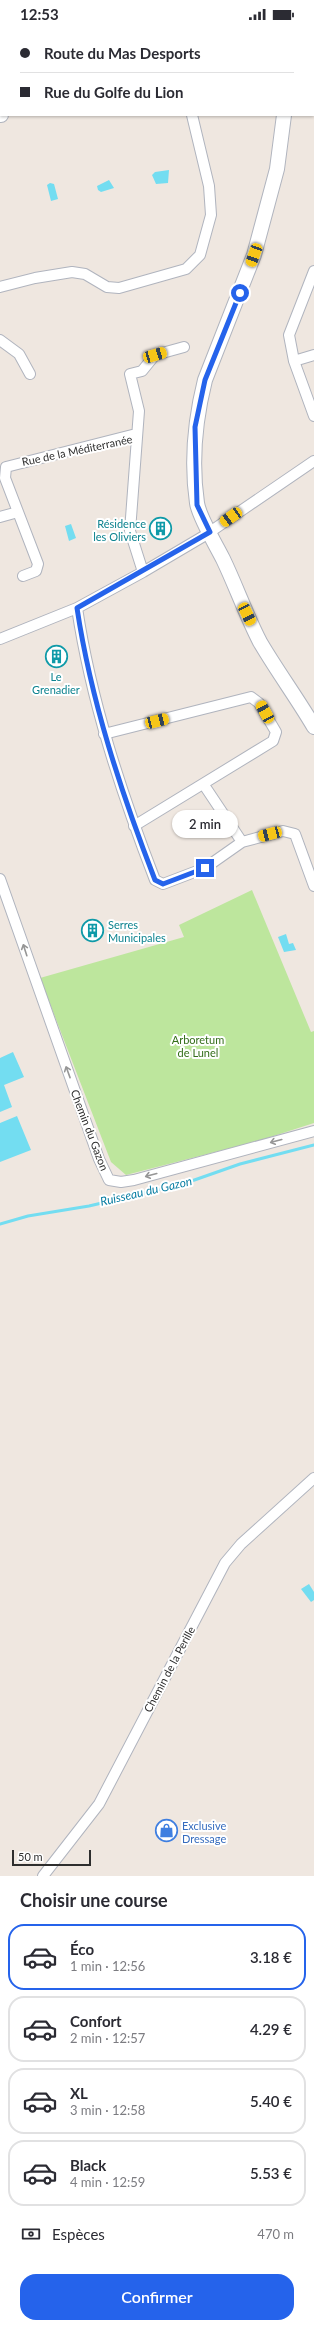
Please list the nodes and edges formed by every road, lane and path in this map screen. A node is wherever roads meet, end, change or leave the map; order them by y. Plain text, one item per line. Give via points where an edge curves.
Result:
1 (192, 116) edge
2 (284, 116) edge
3 (314, 271) edge
4 (0, 287) edge
5 (0, 340) edge
6 (184, 347) dead end
7 (314, 355) edge
8 (294, 361) junction
9 (30, 374) dead end
10 (314, 416) edge
11 (136, 434) junction
12 (314, 461) edge
13 (3, 464) edge
14 (18, 512) junction
15 (0, 517) edge
16 (210, 532) junction
17 (143, 572) junction
18 (23, 576) dead end
19 (77, 608) junction
20 (0, 639) edge
21 (272, 652) junction
22 (314, 710) edge
23 (314, 727) edge
24 (104, 734) junction
25 (204, 785) junction
26 (134, 826) junction
27 (242, 842) junction
28 (0, 879) edge
29 (314, 886) edge
30 (314, 1131) edge
31 (314, 1478) edge
32 (43, 1876) edge

1 - 4 street via 209,186 211,215 200,255 186,269 119,288 107,287 85,274 72,272
2 - 16 street via 277,169 254,255 205,380 195,427 197,505
3 - 8 street via 289,335
5 - 9 street via 19,354
6 - 11 street via 155,355 142,370 130,374 139,411
7 - 8 street
8 - 10 street
11 - 13 street, Rue de la Méditerranée
11 - 17 street, Rue de la Méditerranée via 130,531
12 - 16 street
13 - 14 street, Rue de la Méditerranée via 5,478
14 - 15 street
14 - 18 street, Rue de la Méditerranée via 38,564 36,571
16 - 17 street
16 - 21 street via 238,589 244,593
17 - 19 street
19 - 20 street
19 - 24 street
21 - 22 street
21 - 23 street
24 - 25 street via 251,697 259,703 276,732 274,741
24 - 26 street
25 - 26 street
25 - 27 street
26 - 27 street via 155,880 163,884 205,868
27 - 29 street via 283,831 295,834
30 -> 28 street, Chemin du Gazon via 134,1180 109,1180 99,1159
31 - 32 street, Chemin de la Perille via 241,1544 225,1563 99,1804

